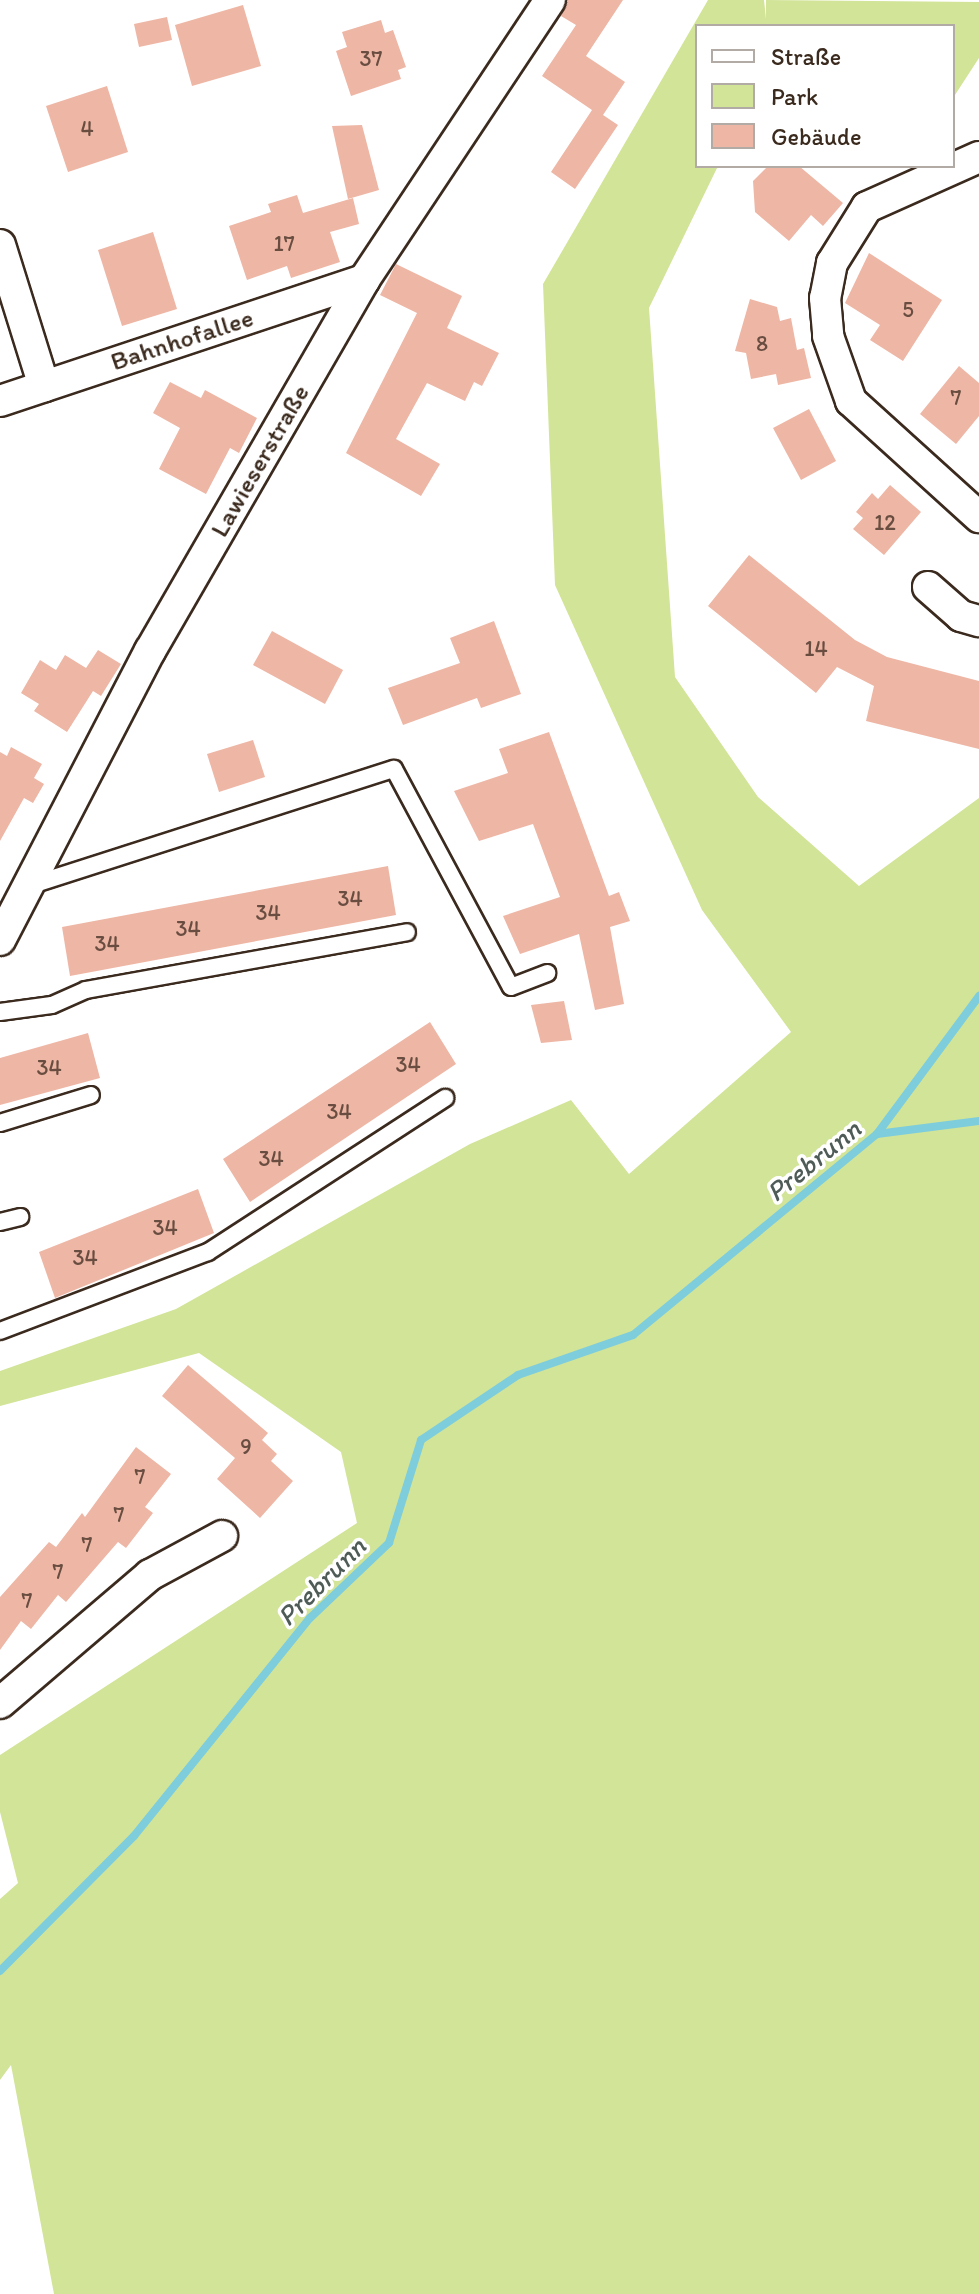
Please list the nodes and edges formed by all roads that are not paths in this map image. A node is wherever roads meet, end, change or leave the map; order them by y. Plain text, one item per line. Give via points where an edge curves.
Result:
1 (550, 0) edge
2 (979, 157) edge
3 (954, 168) edge
4 (955, 168) edge
5 (0, 245) edge
6 (364, 280) junction
7 (44, 386) junction
8 (0, 401) edge
9 (979, 517) edge
10 (928, 587) dead end
11 (979, 621) edge
12 (28, 887) junction
13 (407, 932) dead end
14 (0, 940) edge
15 (547, 973) dead end
16 (0, 1012) edge
17 (91, 1095) dead end
18 (445, 1098) dead end
19 (0, 1123) edge
20 (20, 1217) dead end
21 (0, 1222) edge
22 (0, 1331) edge
23 (222, 1536) dead end
24 (0, 1703) edge

1 - 6 street, Lawieserstraße
2 - 4 street
3 - 9 street via 867,207 832,263 825,298 828,336 851,401
5 - 7 street
6 - 7 street, Bahnhofallee
6 - 12 street, Lawieserstraße via 150,651
7 - 8 street, Bahnhofallee
10 - 11 street via 961,616
12 - 14 street, Lawieserstraße
12 - 15 lane via 394,769 511,987
13 - 16 lane via 86,990 52,1005
17 - 19 lane
18 - 22 lane via 208,1252
20 - 21 lane
23 - 24 street via 150,1575

